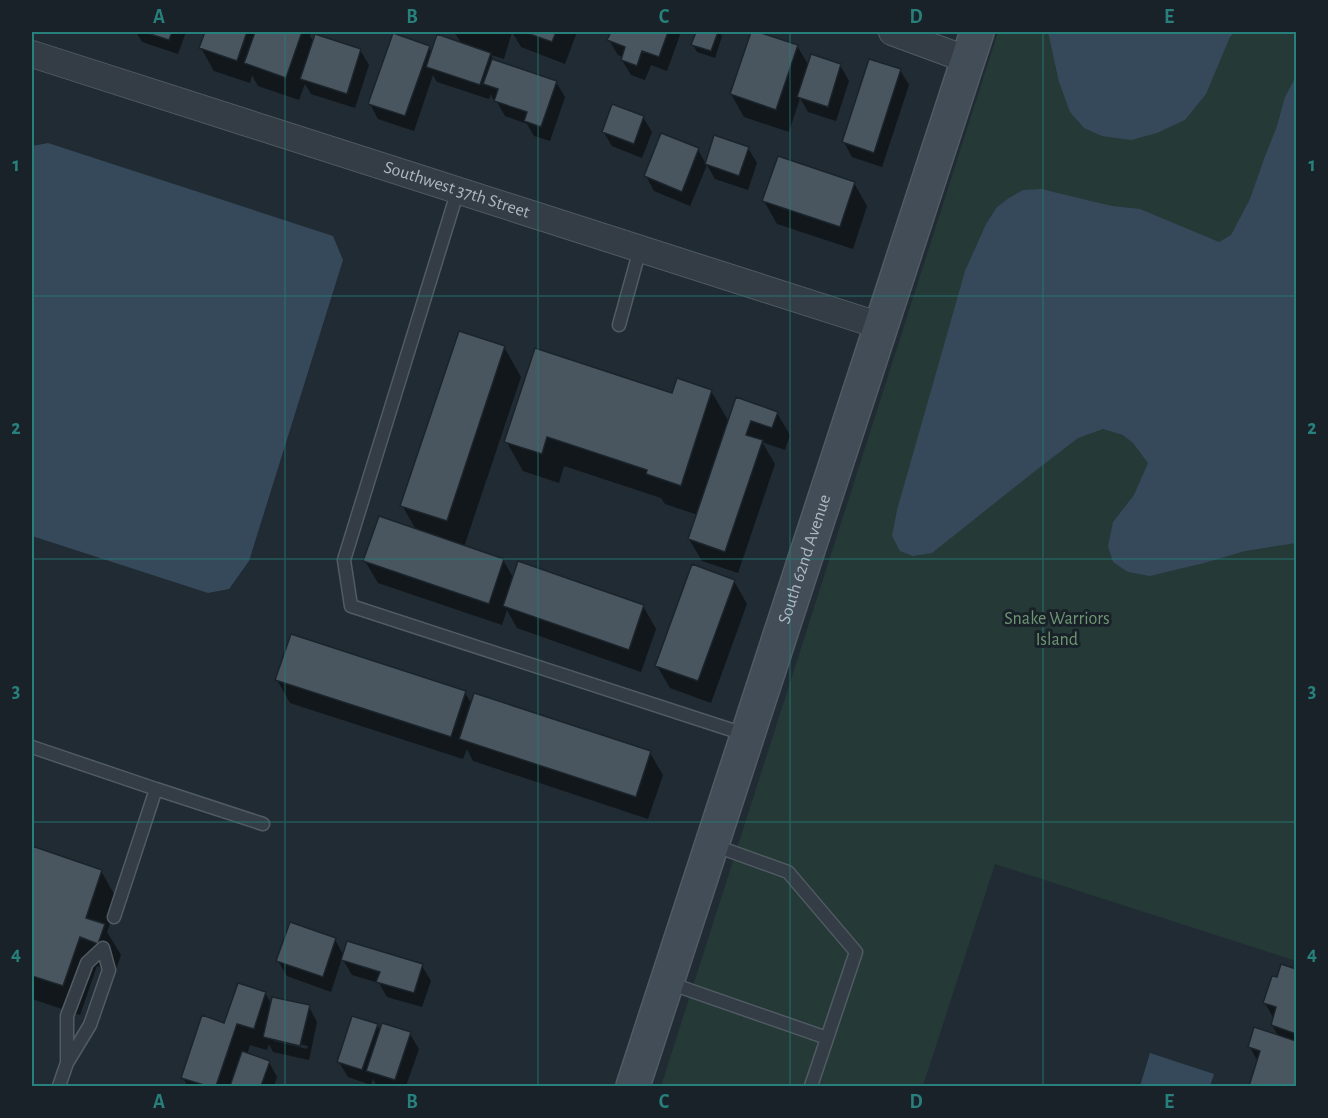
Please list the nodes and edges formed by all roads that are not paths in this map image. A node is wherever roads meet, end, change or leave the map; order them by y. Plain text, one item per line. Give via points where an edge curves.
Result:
1 (892, 32) edge
2 (972, 46) edge
3 (32, 54) edge
4 (458, 190) junction
5 (640, 249) junction
6 (618, 325) dead end
7 (881, 326) junction
8 (747, 735) junction
9 (32, 748) edge
10 (156, 789) junction
11 (263, 824) dead end
12 (712, 844) junction
13 (114, 917) dead end
14 (667, 982) junction
15 (827, 1038) junction
16 (67, 1063) junction
17 (58, 1086) edge
18 (633, 1086) edge
19 (811, 1086) edge

1 - 2 street
2 - 7 street, South 62nd Avenue
3 - 4 street, Southwest 37th Street
4 - 5 street, Southwest 37th Street
4 - 8 lane via 344,560 351,606
5 - 6 lane
5 - 7 street, Southwest 37th Street
7 - 8 street, South 62nd Avenue
8 - 12 street, South 62nd Avenue
9 - 10 lane
10 - 11 lane
10 - 13 lane
12 - 14 street, South 62nd Avenue
12 - 15 lane via 788,872 856,952
14 - 15 lane
14 - 18 street, South 62nd Avenue
15 - 19 lane
16 - 16 lane via 90,1025 109,970 103,948 87,963 67,1016
16 - 17 lane

